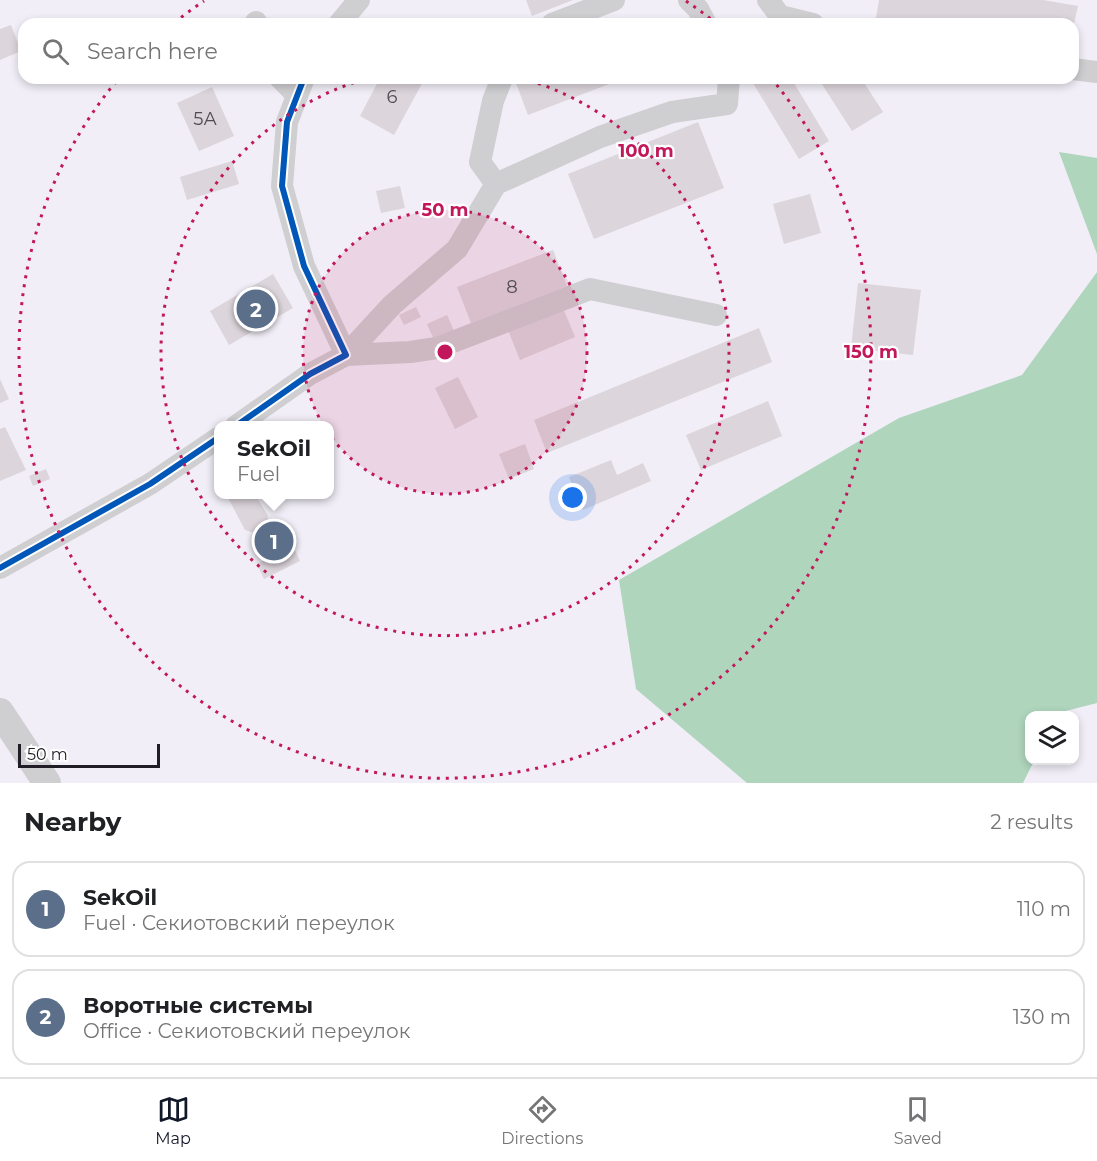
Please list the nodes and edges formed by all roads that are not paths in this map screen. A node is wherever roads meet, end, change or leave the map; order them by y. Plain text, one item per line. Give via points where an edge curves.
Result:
1 (614, 0) edge
2 (689, 0) edge
3 (768, 0) edge
4 (568, 18) edge
5 (703, 18) edge
6 (788, 18) edge
7 (1079, 70) edge
8 (1097, 72) edge
9 (500, 84) edge
10 (729, 84) edge
11 (301, 87) edge
12 (496, 184) junction
13 (716, 315) dead end
14 (346, 355) junction
15 (243, 421) edge
16 (214, 441) edge
17 (0, 568) edge
18 (0, 712) edge
19 (47, 783) edge

1 - 4 street
2 - 5 street
3 - 6 street via 780,16
7 - 8 street
9 - 12 street via 480,162
10 - 12 street via 727,104 672,112 600,137
11 - 14 street via 287,122 282,186 304,266
12 - 14 street via 457,249 392,305
13 - 14 street via 590,289 437,348
14 - 15 street via 310,374
16 - 17 street via 150,484
18 - 19 main road

